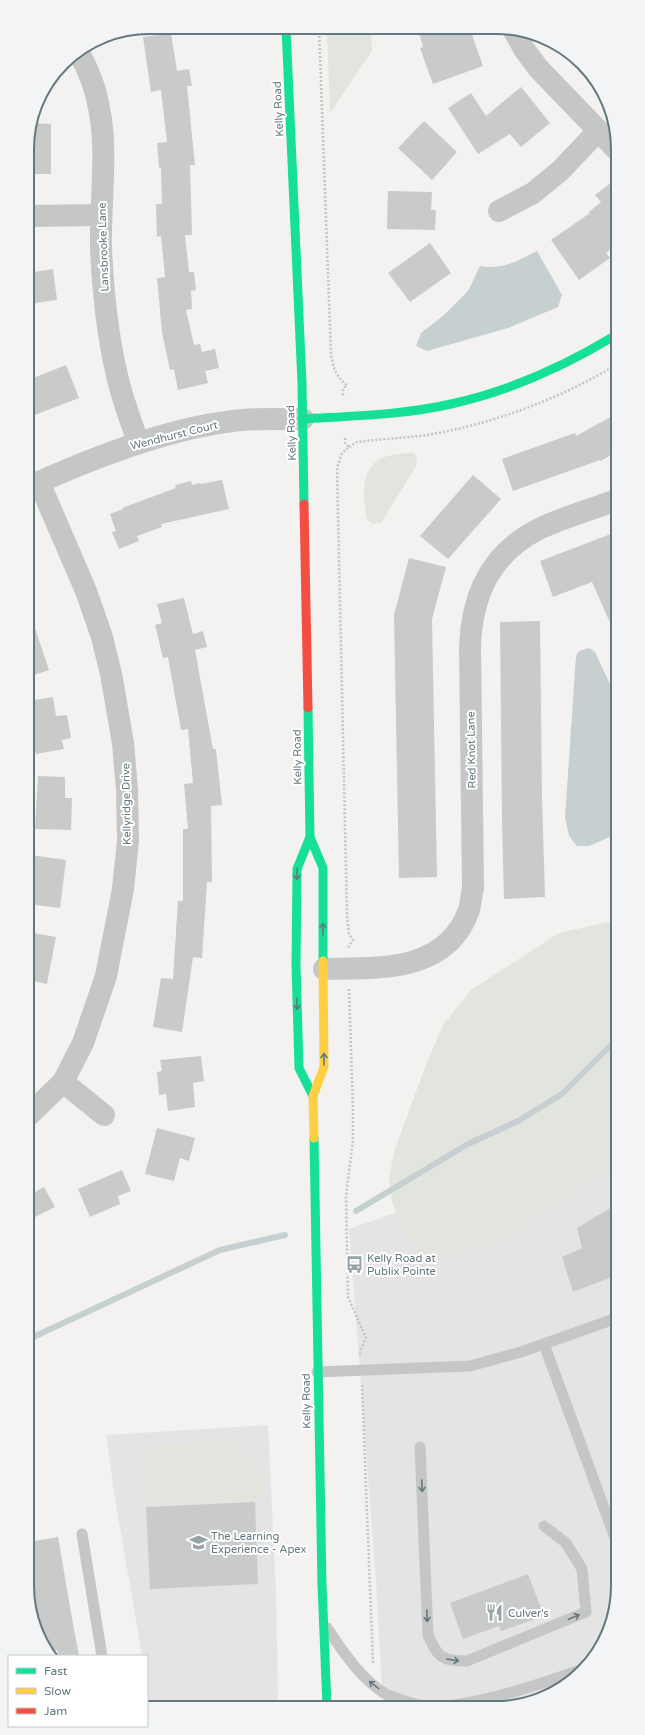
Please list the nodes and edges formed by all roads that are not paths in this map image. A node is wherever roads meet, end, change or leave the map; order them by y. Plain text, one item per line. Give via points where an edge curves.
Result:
1 (286, 34) edge
2 (517, 36) edge
3 (80, 57) edge
4 (597, 132) junction
5 (611, 145) edge
6 (499, 211) dead end
7 (101, 215) junction
8 (34, 216) edge
9 (611, 338) edge
10 (303, 420) junction
11 (138, 442) junction
12 (34, 484) edge
13 (611, 502) edge
14 (310, 837) junction
15 (324, 969) junction
16 (62, 1082) junction
17 (313, 1096) junction
18 (34, 1110) edge
19 (104, 1115) dead end
20 (611, 1320) edge
21 (544, 1344) junction
22 (317, 1372) junction
23 (420, 1447) dead end
24 (544, 1526) dead end
25 (611, 1527) edge
26 (82, 1534) dead end
27 (323, 1623) junction
28 (102, 1655) edge
29 (569, 1674) edge
30 (327, 1701) edge
31 (407, 1701) edge
32 (476, 1701) edge

1 - 10 main road, Kelly Road
2 - 4 street via 538,68
3 - 7 street, Lansbrooke Lane via 100,109
4 - 5 street
4 - 6 street via 560,171 533,193
7 - 8 street
7 - 11 street, Lansbrooke Lane via 108,326 121,391
9 - 10 main road via 547,372 470,398 380,414
10 - 11 street, Wendhurst Court via 233,421
10 - 14 main road, Kelly Road
11 - 12 street, Wendhurst Court
12 - 16 street, Kellyridge Drive via 86,591 102,637 118,708 127,790 128,841 123,889 106,976 82,1043
13 - 15 street, Red Knot Lane via 539,529 511,548 497,562 486,579 475,604 470,646 473,888 469,909 461,926 440,948 410,964 394,967
15 -> 14 main road, Kelly Road via 323,868
14 -> 17 main road, Kelly Road via 296,869 296,966 299,1068
17 -> 15 main road, Kelly Road via 324,1067
16 - 18 street, Kellyridge Drive
16 - 19 street
17 - 22 main road, Kelly Road
20 - 21 lane
21 - 22 lane via 470,1366
21 - 25 lane
22 - 27 main road, Kelly Road
23 -> 24 lane via 428,1635 435,1652 450,1661 467,1661 586,1612 582,1569 566,1543
26 - 28 lane
27 - 30 main road, Kelly Road
31 -> 27 lane via 384,1693 368,1680 352,1663
29 - 32 lane via 524,1690

